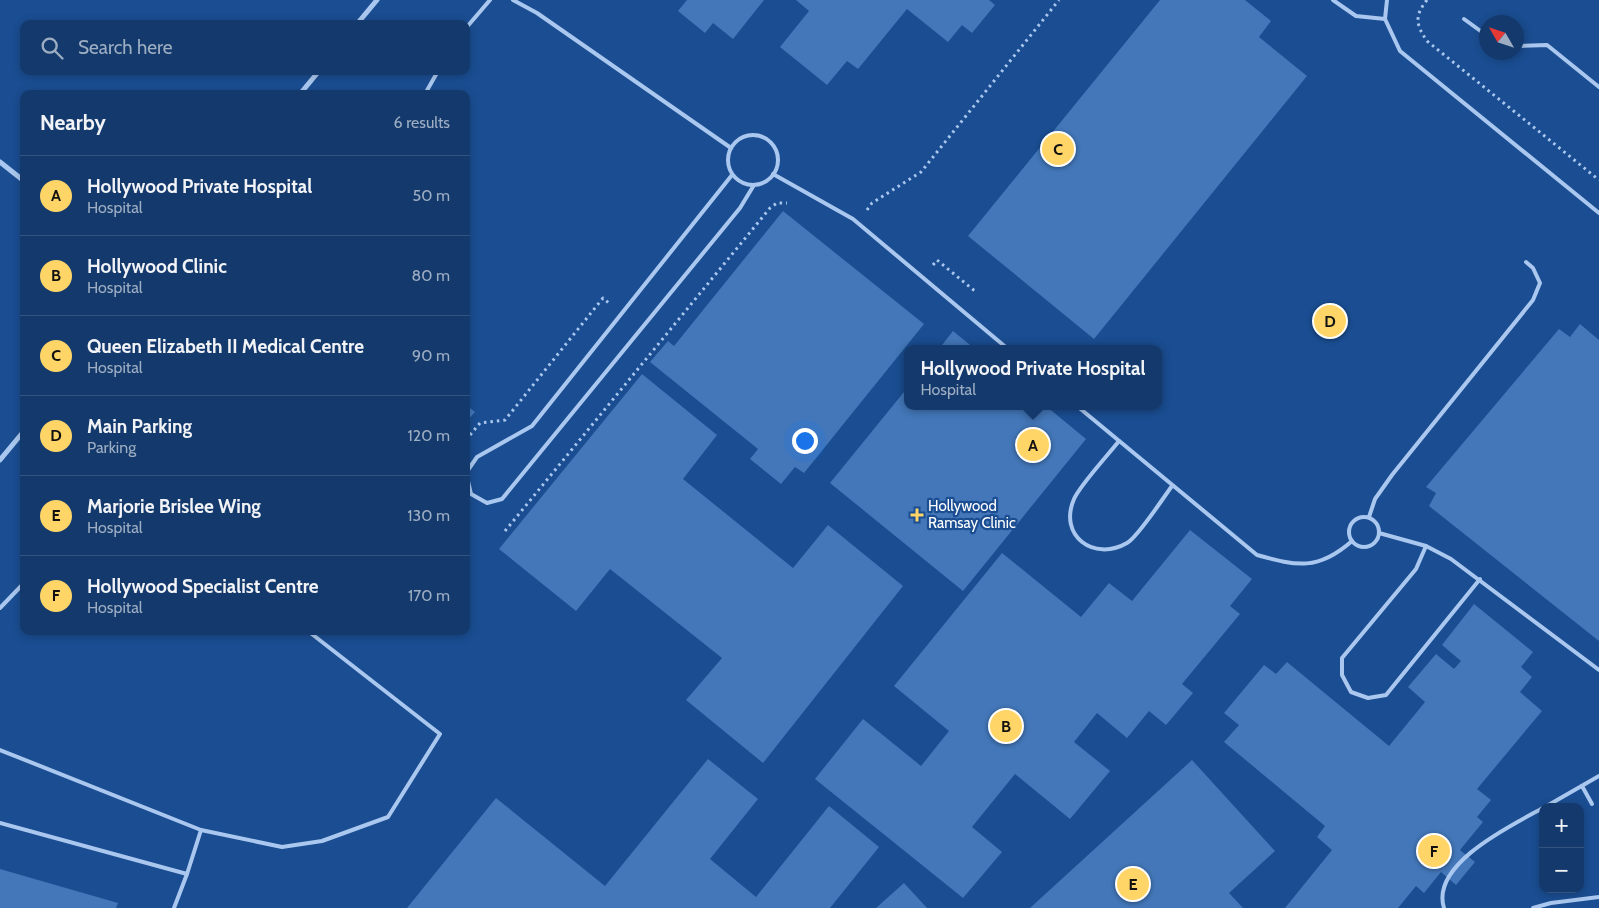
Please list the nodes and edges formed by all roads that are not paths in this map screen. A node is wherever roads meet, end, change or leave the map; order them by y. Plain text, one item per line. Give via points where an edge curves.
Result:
1 (377, 0) edge
2 (490, 0) edge
3 (513, 0) edge
4 (1333, 0) edge
5 (1387, 0) edge
6 (1385, 19) junction
7 (1464, 19) dead end
8 (360, 20) edge
9 (470, 23) edge
10 (1479, 30) edge
11 (1524, 46) edge
12 (316, 75) edge
13 (436, 75) edge
14 (1599, 87) edge
15 (303, 90) edge
16 (427, 90) edge
17 (731, 148) junction
18 (0, 162) edge
19 (774, 174) junction
20 (732, 175) junction
21 (20, 178) edge
22 (754, 185) junction
23 (1599, 213) edge
24 (1526, 262) dead end
25 (1003, 345) edge
26 (1082, 410) edge
27 (20, 436) edge
28 (1119, 442) junction
29 (0, 460) edge
30 (470, 467) edge
31 (1172, 486) junction
32 (470, 490) edge
33 (1369, 517) junction
34 (1379, 533) junction
35 (1352, 541) junction
36 (1426, 546) junction
37 (1480, 579) junction
38 (20, 588) edge
39 (0, 608) edge
40 (313, 635) edge
41 (1599, 670) edge
42 (0, 750) edge
43 (1599, 776) edge
44 (1582, 786) junction
45 (1551, 803) edge
46 (1592, 804) dead end
47 (1539, 810) edge
48 (0, 823) edge
49 (201, 830) junction
50 (187, 874) junction
51 (1599, 897) edge
52 (174, 908) edge
53 (1444, 908) edge
54 (1533, 908) edge

1 - 8 street
2 - 9 lane
3 - 17 lane via 537,13
4 - 6 lane via 1356,16
5 - 6 lane
6 - 23 lane via 1400,51
7 - 10 lane
11 - 14 lane via 1547,45
12 - 15 street
13 - 16 lane
17 - 19 lane via 743,137 766,138 778,159
17 - 20 lane via 728,166
18 - 21 street
19 - 22 lane
19 - 25 lane via 857,223
20 - 22 lane via 738,181
20 - 30 lane via 532,426 477,457
22 - 32 lane via 740,208 502,499 487,503 471,494
24 - 33 lane via 1534,268 1540,283 1533,300 1392,475 1375,499
26 - 28 lane
27 - 29 street
28 - 31 lane
28 - 31 lane via 1074,498 1070,518 1076,536 1090,548 1110,551 1129,542
31 - 35 lane via 1257,555 1292,564 1320,562
33 - 34 lane via 1376,521
33 - 35 lane via 1358,517 1350,524
34 - 35 lane via 1370,546 1359,546
34 - 36 lane
36 - 37 lane
36 - 37 lane via 1416,569 1342,658 1342,675 1350,692 1368,698 1386,694
37 - 41 lane
38 - 39 lane
40 - 49 lane via 440,734 388,817 322,841 282,847
42 - 49 lane
43 - 44 lane
44 - 45 lane
44 - 46 lane
47 - 53 lane via 1472,850 1446,882 1442,893
48 - 50 lane
49 - 50 lane
50 - 52 lane
51 - 54 lane

